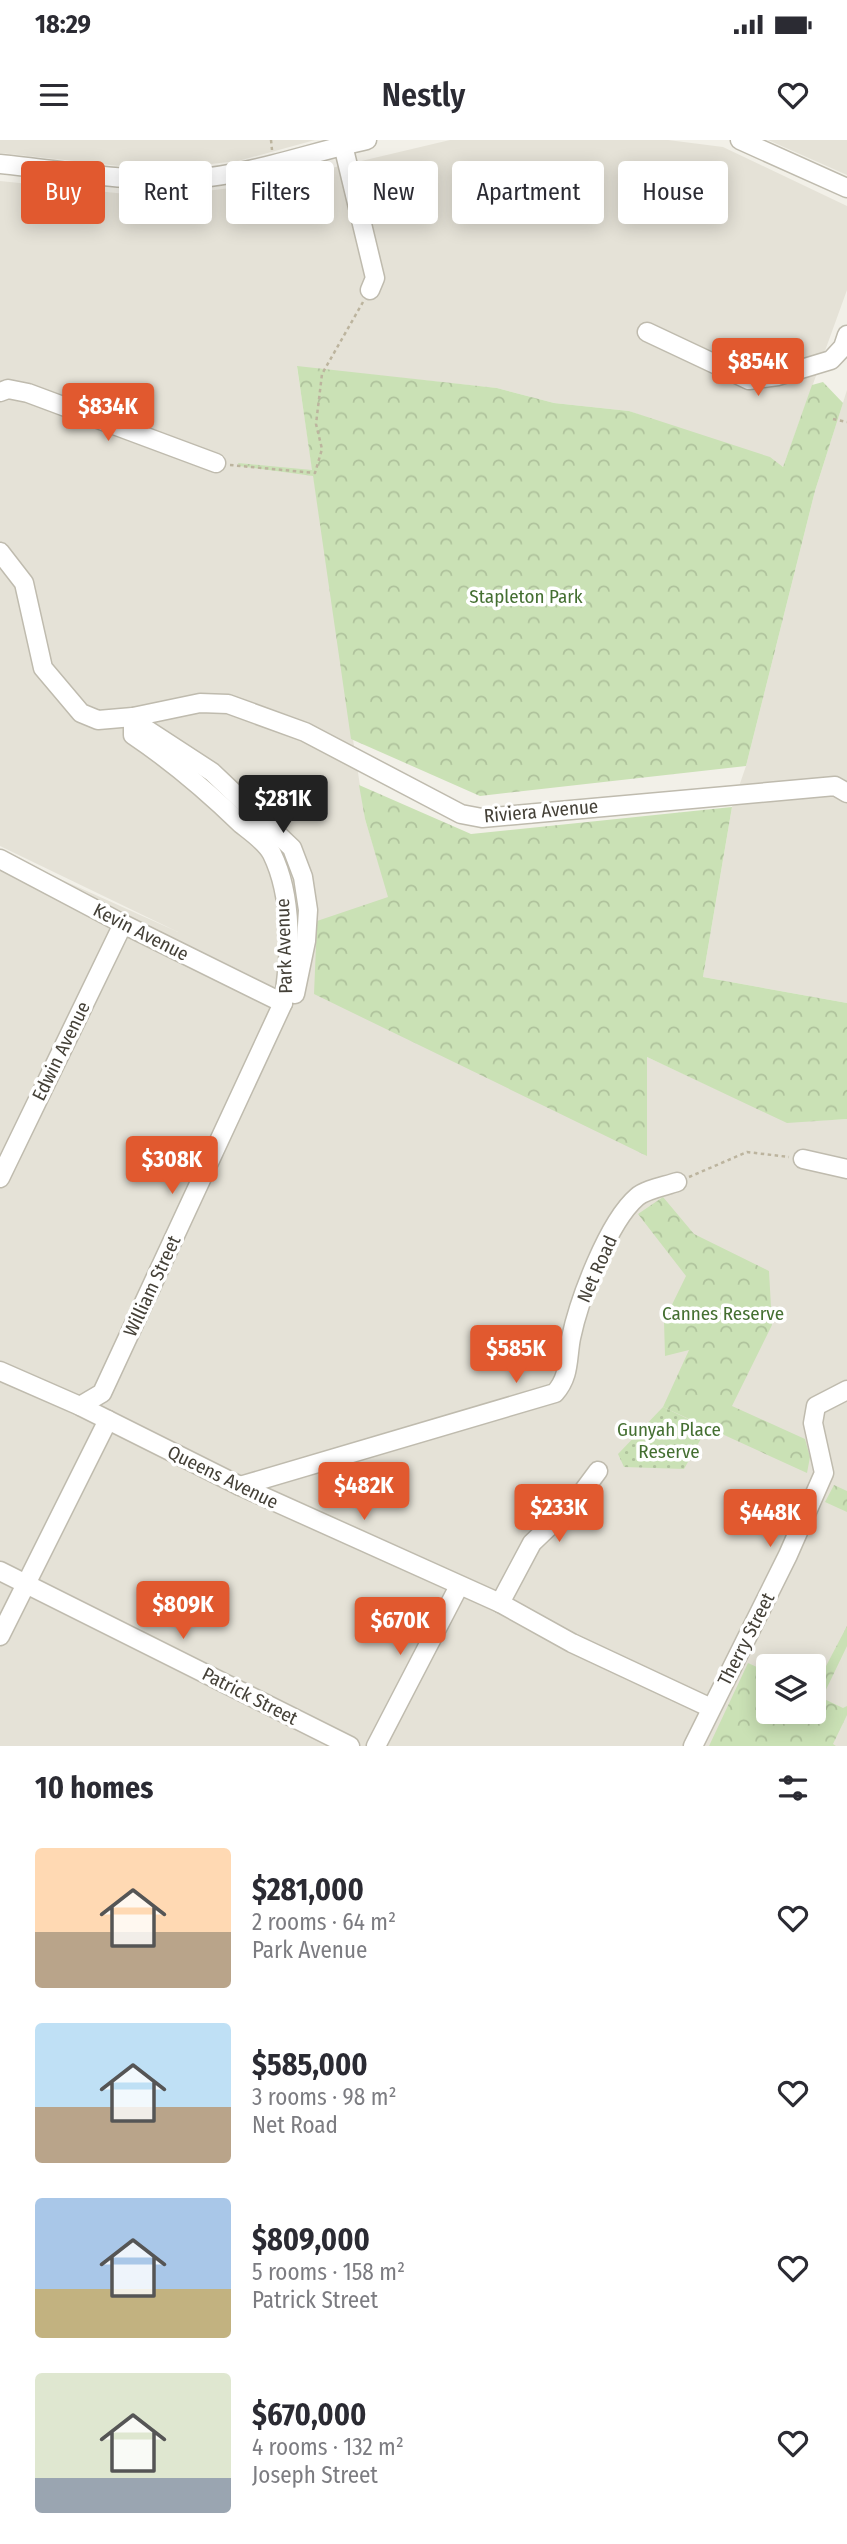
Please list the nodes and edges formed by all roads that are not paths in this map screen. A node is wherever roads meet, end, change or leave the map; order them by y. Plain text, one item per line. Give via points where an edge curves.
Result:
1 (367, 140) edge
2 (740, 140) edge
3 (343, 145) junction
4 (0, 164) edge
5 (847, 188) edge
6 (370, 290) road end
7 (647, 332) dead end
8 (847, 335) edge
9 (0, 393) edge
10 (216, 463) road end
11 (0, 552) edge
12 (132, 717) junction
13 (847, 793) edge
14 (0, 859) edge
15 (122, 924) junction
16 (283, 1003) junction
17 (803, 1159) road end
18 (847, 1169) edge
19 (0, 1178) edge
20 (677, 1182) road end
21 (0, 1371) edge
22 (847, 1390) edge
23 (80, 1406) junction
24 (108, 1420) junction
25 (598, 1471) dead end
26 (240, 1486) junction
27 (0, 1571) edge
28 (25, 1583) junction
29 (459, 1586) junction
30 (500, 1603) junction
31 (0, 1636) edge
32 (712, 1709) junction
33 (350, 1746) edge
34 (376, 1746) edge
35 (693, 1746) edge

1 - 3 street
2 - 5 street
3 - 4 street via 239,173 193,179
3 - 6 street via 375,278
7 - 8 street via 749,380 831,359
9 - 10 street via 8,389 28,393
11 - 12 street via 24,583 43,668 81,712 98,720
12 - 13 street, Riviera Avenue via 200,703 228,704 306,732 461,814 482,818 835,786
12 - 16 street, Park Avenue via 212,772 292,848 303,877 307,920 296,993
14 - 15 street, Kevin Avenue
15 - 16 street, Kevin Avenue
15 - 19 street, Edwin Avenue
16 - 23 street, William Street via 102,1393
17 - 18 street
20 - 26 street, Net Road via 638,1196 616,1225 583,1293 565,1381 555,1393
21 - 23 street, Queens Avenue
22 - 32 street, Therry Street via 816,1406 813,1423 824,1473
23 - 24 street, Queens Avenue
24 - 26 street, Queens Avenue
24 - 28 street
25 - 30 street via 575,1502 532,1543
26 - 29 street, Queens Avenue
27 - 28 street, Patrick Street
28 - 31 street
28 - 33 street, Patrick Street
29 - 30 street, Queens Avenue
29 - 34 street
30 - 32 street, Queens Avenue via 572,1643
32 - 35 street, Therry Street

